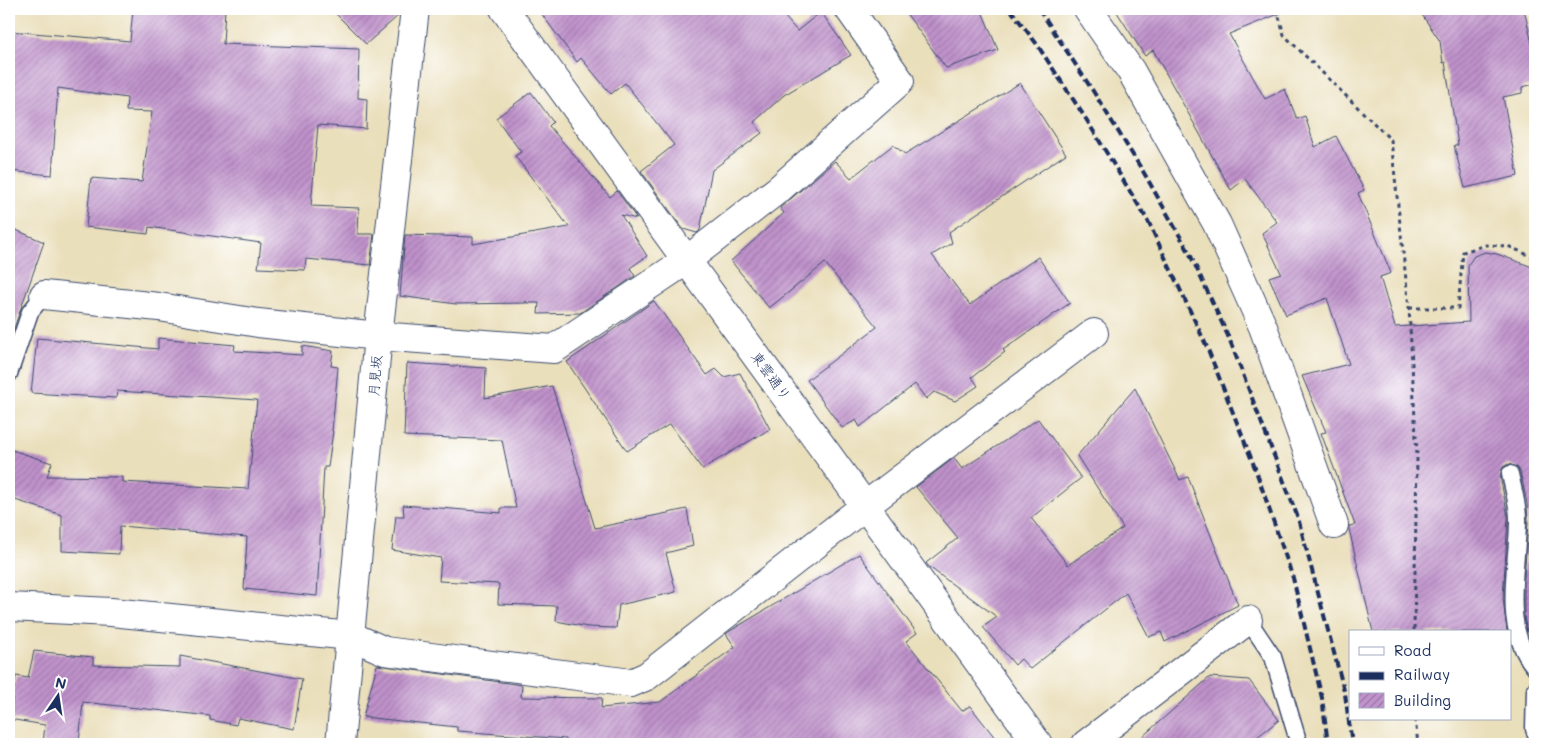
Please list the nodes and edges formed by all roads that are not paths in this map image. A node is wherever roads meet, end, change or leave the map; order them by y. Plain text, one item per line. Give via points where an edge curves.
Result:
1 (415, 9) edge
2 (504, 9) edge
3 (849, 9) edge
4 (1088, 9) edge
5 (687, 260) junction
6 (44, 295) joint
7 (1094, 333) dead end
8 (378, 336) junction
9 (9, 374) edge
10 (1510, 474) dead end
11 (865, 506) junction
12 (1334, 525) dead end
13 (9, 607) edge
14 (1248, 620) joint
15 (351, 636) junction
16 (1533, 662) edge
17 (1535, 690) edge
18 (1535, 732) edge
19 (340, 744) edge
20 (1038, 744) edge
21 (1086, 744) edge
22 (1299, 744) edge

1 - 8 street, 月見坂
2 - 5 street, 東雲通り
3 - 5 street via 900,81 780,188
4 - 12 street via 1132,71 1217,224 1263,327
5 - 8 street via 554,349
5 - 11 street, 東雲通り
6 - 8 street
6 - 9 lane via 30,312
7 - 11 street
8 - 15 street, 月見坂
10 - 16 lane via 1518,521 1514,623
11 - 15 street via 647,676 631,683 385,651
11 - 20 street, 東雲通り
13 - 15 street via 111,612
14 - 21 street
14 - 22 lane via 1273,657
15 - 19 street, 月見坂
17 - 18 lane

